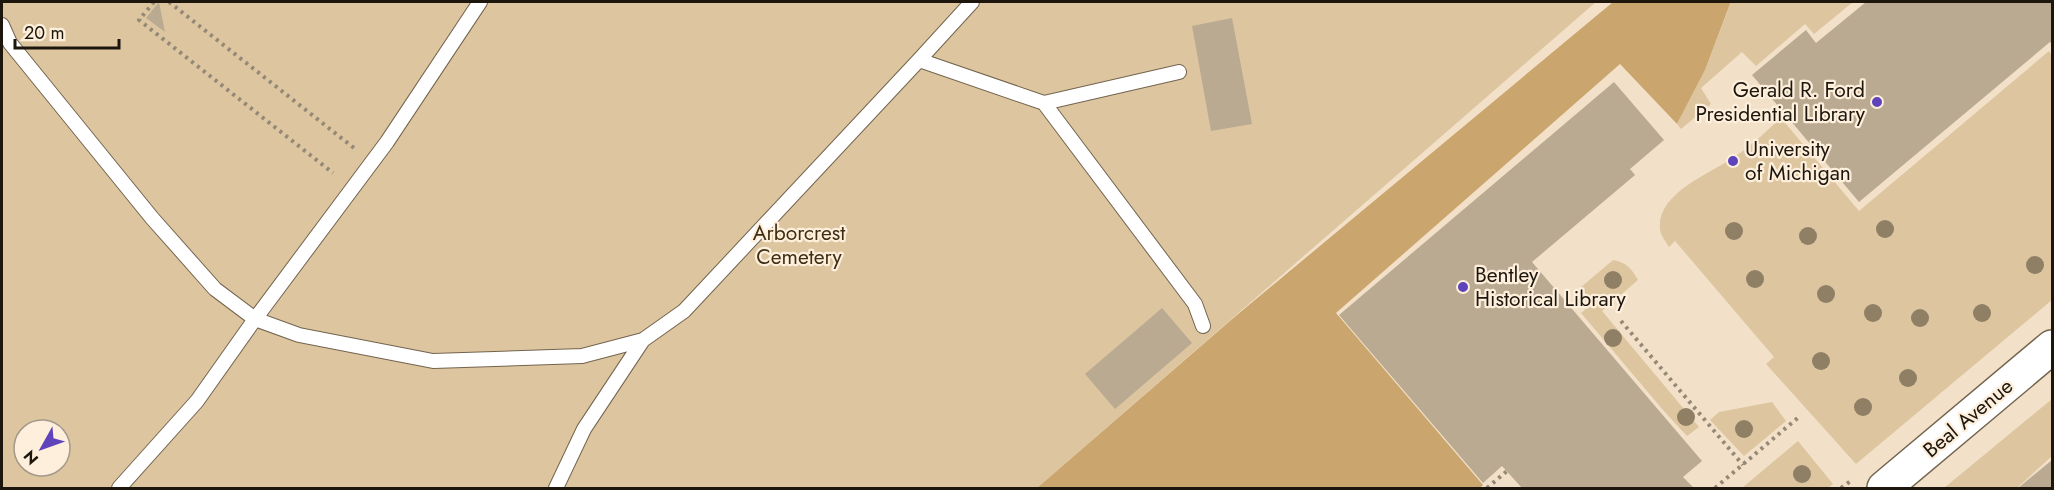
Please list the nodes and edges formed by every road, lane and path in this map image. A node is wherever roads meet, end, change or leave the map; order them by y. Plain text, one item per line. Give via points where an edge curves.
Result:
1 (154, 2) edge
2 (169, 2) edge
3 (480, 2) edge
4 (972, 2) edge
5 (2, 26) edge
6 (919, 60) junction
7 (1179, 72) dead end
8 (1044, 103) junction
9 (372, 162) junction
10 (352, 189) junction
11 (255, 319) junction
12 (1621, 321) dead end
13 (1203, 326) dead end
14 (643, 340) junction
15 (2052, 347) edge
16 (1800, 416) dead end
17 (1743, 465) junction
18 (1507, 471) dead end
19 (119, 489) edge
20 (556, 489) edge
21 (1487, 489) edge
22 (1715, 489) edge
23 (1884, 489) edge

1 - 10 path via 139,20
2 - 9 path
3 - 9 lane
4 - 6 lane
5 - 11 lane via 10,43 152,218 215,289
6 - 8 lane
6 - 14 lane via 684,311
7 - 8 lane
8 - 13 lane via 1195,304
9 - 10 lane
10 - 11 lane
11 - 14 lane via 299,335 433,361 582,356
11 - 19 lane via 197,401
12 - 17 path
14 - 20 lane via 584,429
15 - 23 street, Beal Avenue
16 - 17 path
17 - 22 path
18 - 21 path

